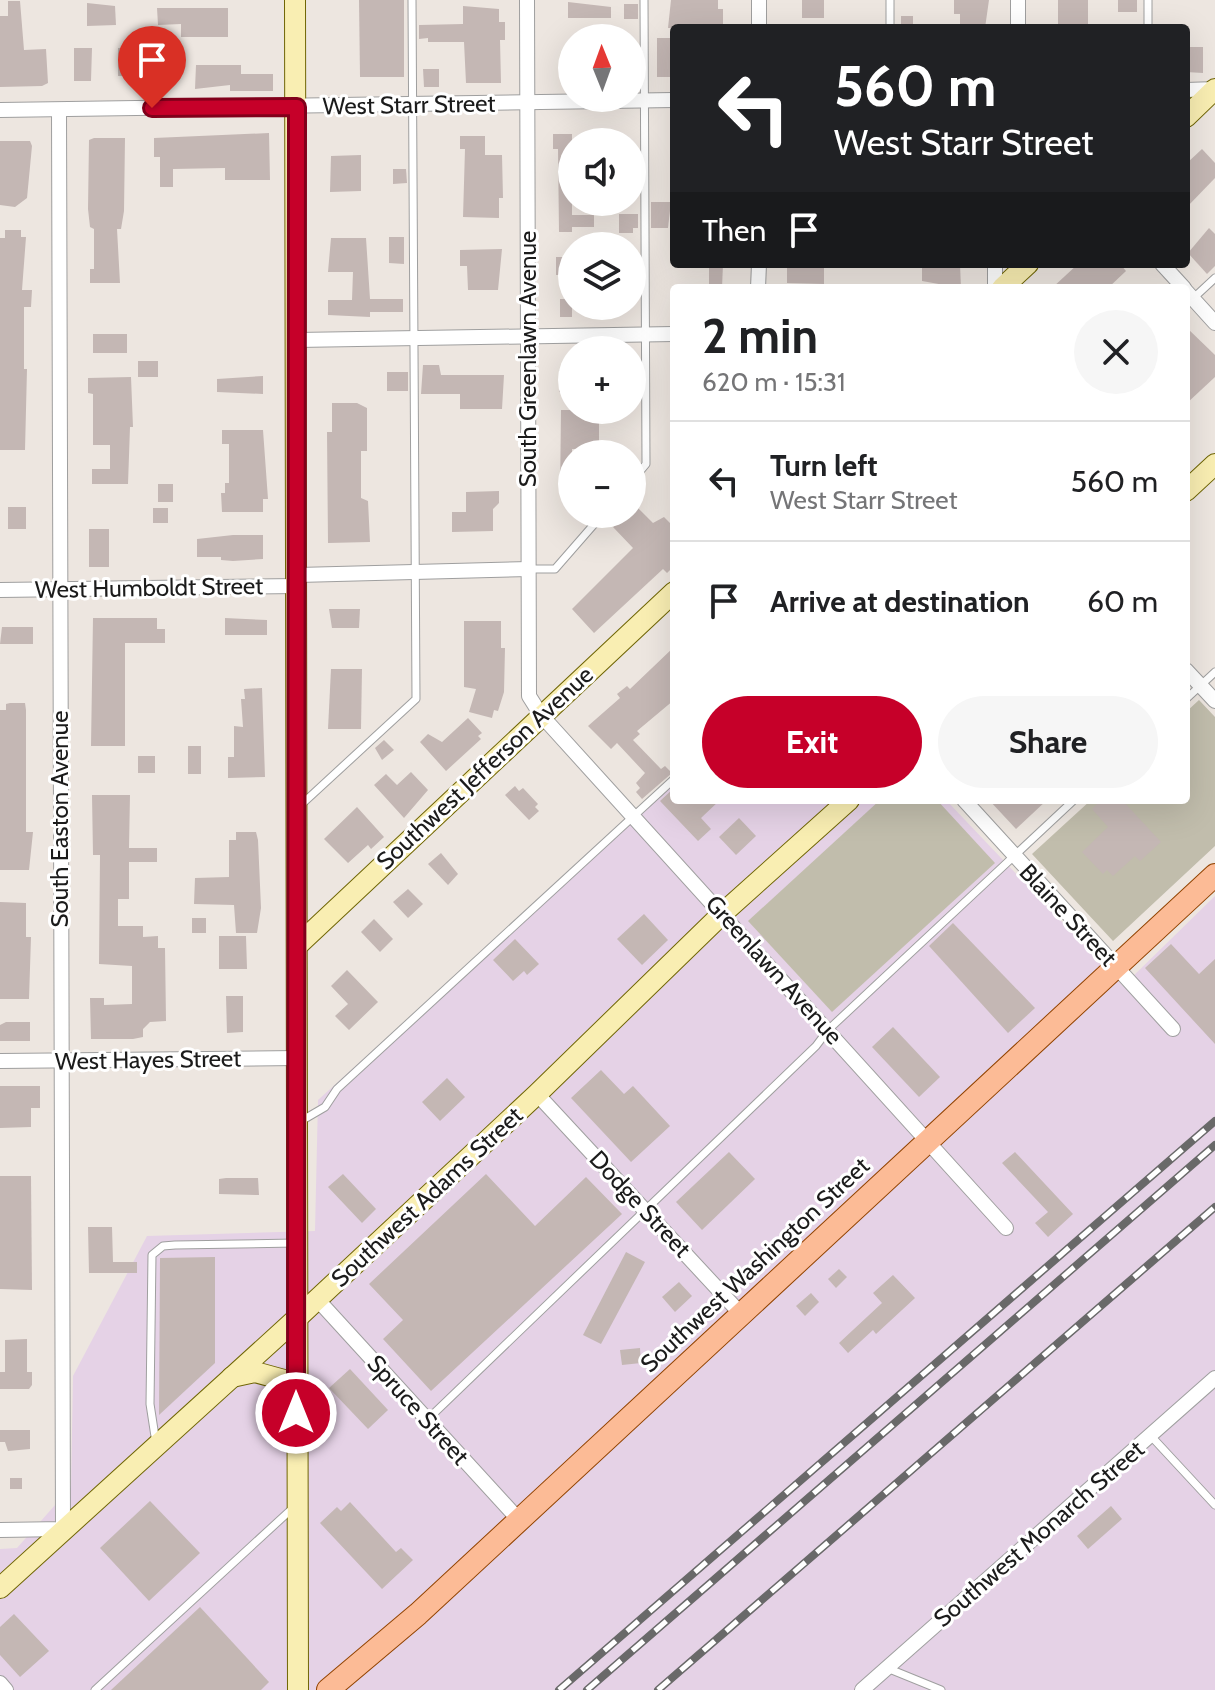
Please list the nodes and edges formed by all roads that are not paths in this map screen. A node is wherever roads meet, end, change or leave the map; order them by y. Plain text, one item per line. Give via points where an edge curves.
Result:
1 (295, 0) edge
2 (412, 0) edge
3 (527, 0) edge
4 (644, 0) edge
5 (759, 0) edge
6 (890, 0) edge
7 (1018, 0) edge
8 (1148, 0) edge
9 (644, 24) edge
10 (759, 24) edge
11 (890, 24) edge
12 (1018, 24) edge
13 (1148, 24) edge
14 (1215, 89) edge
15 (1190, 90) edge
16 (646, 100) edge
17 (670, 100) edge
18 (558, 102) edge
19 (527, 103) junction
20 (413, 105) junction
21 (297, 107) junction
22 (0, 110) edge
23 (59, 110) junction
24 (644, 112) edge
25 (1190, 113) edge
26 (1024, 268) edge
27 (1165, 268) edge
28 (1215, 278) edge
29 (1006, 284) edge
30 (1178, 284) edge
31 (1190, 293) edge
32 (1190, 298) edge
33 (1215, 323) edge
34 (670, 334) edge
35 (646, 335) junction
36 (527, 337) junction
37 (414, 339) junction
38 (297, 340) junction
39 (646, 440) edge
40 (1215, 464) edge
41 (1190, 487) edge
42 (591, 528) edge
43 (529, 569) junction
44 (415, 572) junction
45 (298, 580) junction
46 (61, 589) junction
47 (0, 590) edge
48 (670, 596) edge
49 (1215, 672) edge
50 (1190, 675) edge
51 (1200, 686) junction
52 (1190, 695) edge
53 (1215, 701) edge
54 (541, 715) junction
55 (670, 783) edge
56 (845, 804) edge
57 (967, 804) edge
58 (1070, 804) edge
59 (298, 808) junction
60 (634, 816) junction
61 (1012, 856) junction
62 (1215, 875) edge
63 (723, 913) junction
64 (298, 945) junction
65 (1116, 967) junction
66 (1173, 1029) dead end
67 (828, 1030) junction
68 (297, 1058) junction
69 (61, 1060) junction
70 (0, 1061) edge
71 (537, 1094) junction
72 (296, 1125) junction
73 (928, 1141) junction
74 (645, 1209) junction
75 (1006, 1228) dead end
76 (295, 1243) junction
77 (317, 1299) junction
78 (741, 1314) junction
79 (295, 1320) junction
80 (232, 1377) junction
81 (1215, 1378) edge
82 (295, 1383) junction
83 (427, 1420) junction
84 (1150, 1435) junction
85 (156, 1445) junction
86 (296, 1504) junction
87 (1215, 1505) edge
88 (519, 1520) junction
89 (63, 1529) junction
90 (0, 1530) edge
91 (0, 1588) edge
92 (887, 1668) junction
93 (0, 1683) edge
94 (6, 1690) edge
95 (95, 1690) edge
96 (298, 1690) edge
97 (328, 1690) edge
98 (862, 1690) edge
99 (941, 1690) edge

1 - 21 main road
2 - 20 lane
3 - 19 street, South Greenlawn Avenue
4 - 9 lane
5 - 10 street
6 - 11 lane
7 - 12 street
8 - 13 lane
14 - 15 street
14 - 25 main road
16 - 17 street, West Starr Street
18 - 19 street, West Starr Street
19 - 20 street, West Starr Street
19 - 36 street, South Greenlawn Avenue
20 - 21 street, West Starr Street
20 - 37 lane
21 - 23 street, West Starr Street
21 - 38 main road
22 - 23 street, West Starr Street
23 - 46 street, South Easton Avenue
24 - 35 lane
26 - 29 main road
27 - 30 street
28 - 31 lane
32 - 33 street
34 - 35 street
35 - 36 street
35 - 39 lane
36 - 37 street
36 - 43 street, South Greenlawn Avenue
37 - 38 street
37 - 44 lane
38 - 45 main road
40 - 41 main road
42 - 43 lane via 555,569
43 - 44 street, West Humboldt Street
43 - 54 street, South Greenlawn Avenue via 529,696
44 - 45 street, West Humboldt Street
44 - 59 lane via 416,699
45 - 46 street, West Humboldt Street
45 - 59 main road
46 - 47 street, West Humboldt Street
46 - 69 street, South Easton Avenue
48 - 54 main road, Southwest Jefferson Avenue
49 - 51 lane
50 - 51 street
51 - 52 lane
51 - 53 street
54 - 60 street, Greenlawn Avenue
54 - 64 main road, Southwest Jefferson Avenue
55 - 60 lane
56 - 63 main road, Southwest Adams Street
57 - 61 street, Blaine Street
58 - 61 lane
59 - 64 main road
60 - 63 street, Greenlawn Avenue
60 - 72 lane via 337,1089 325,1107
61 - 65 street, Blaine Street
61 - 67 lane
62 - 65 main road, Southwest Washington Street
63 - 67 street, Greenlawn Avenue
63 - 71 main road, Southwest Adams Street
64 - 68 main road
65 - 66 street, Blaine Street
65 - 73 main road, Southwest Washington Street
67 - 73 street, Greenlawn Avenue
67 - 74 lane
68 - 69 street, West Hayes Street
68 - 72 main road
69 - 70 street, West Hayes Street
69 - 89 street, South Easton Avenue
71 - 74 street, Dodge Street
71 - 77 main road, Southwest Adams Street
72 - 76 main road
73 - 75 street, Greenlawn Avenue
73 - 78 main road, Southwest Washington Street
74 - 78 street, Dodge Street
74 - 83 lane
76 - 79 main road
76 - 85 lane via 163,1246 152,1255 150,1404
77 - 79 main road, Southwest Adams Street
77 - 83 street, Spruce Street
78 - 88 main road, Southwest Washington Street
79 - 80 main road, Southwest Adams Street
79 - 82 main road
80 - 82 main road via 255,1372
80 - 85 main road, Southwest Adams Street
81 - 84 street, Southwest Monarch Street
82 - 86 main road
83 - 88 street, Spruce Street
84 - 87 lane
84 - 92 street, Southwest Monarch Street
85 - 89 main road, Southwest Adams Street
86 - 95 lane
86 - 96 main road
88 - 97 main road, Southwest Washington Street
89 - 90 street
89 - 91 main road, Southwest Adams Street
92 - 98 street, Southwest Monarch Street
92 - 99 lane
93 - 94 street

